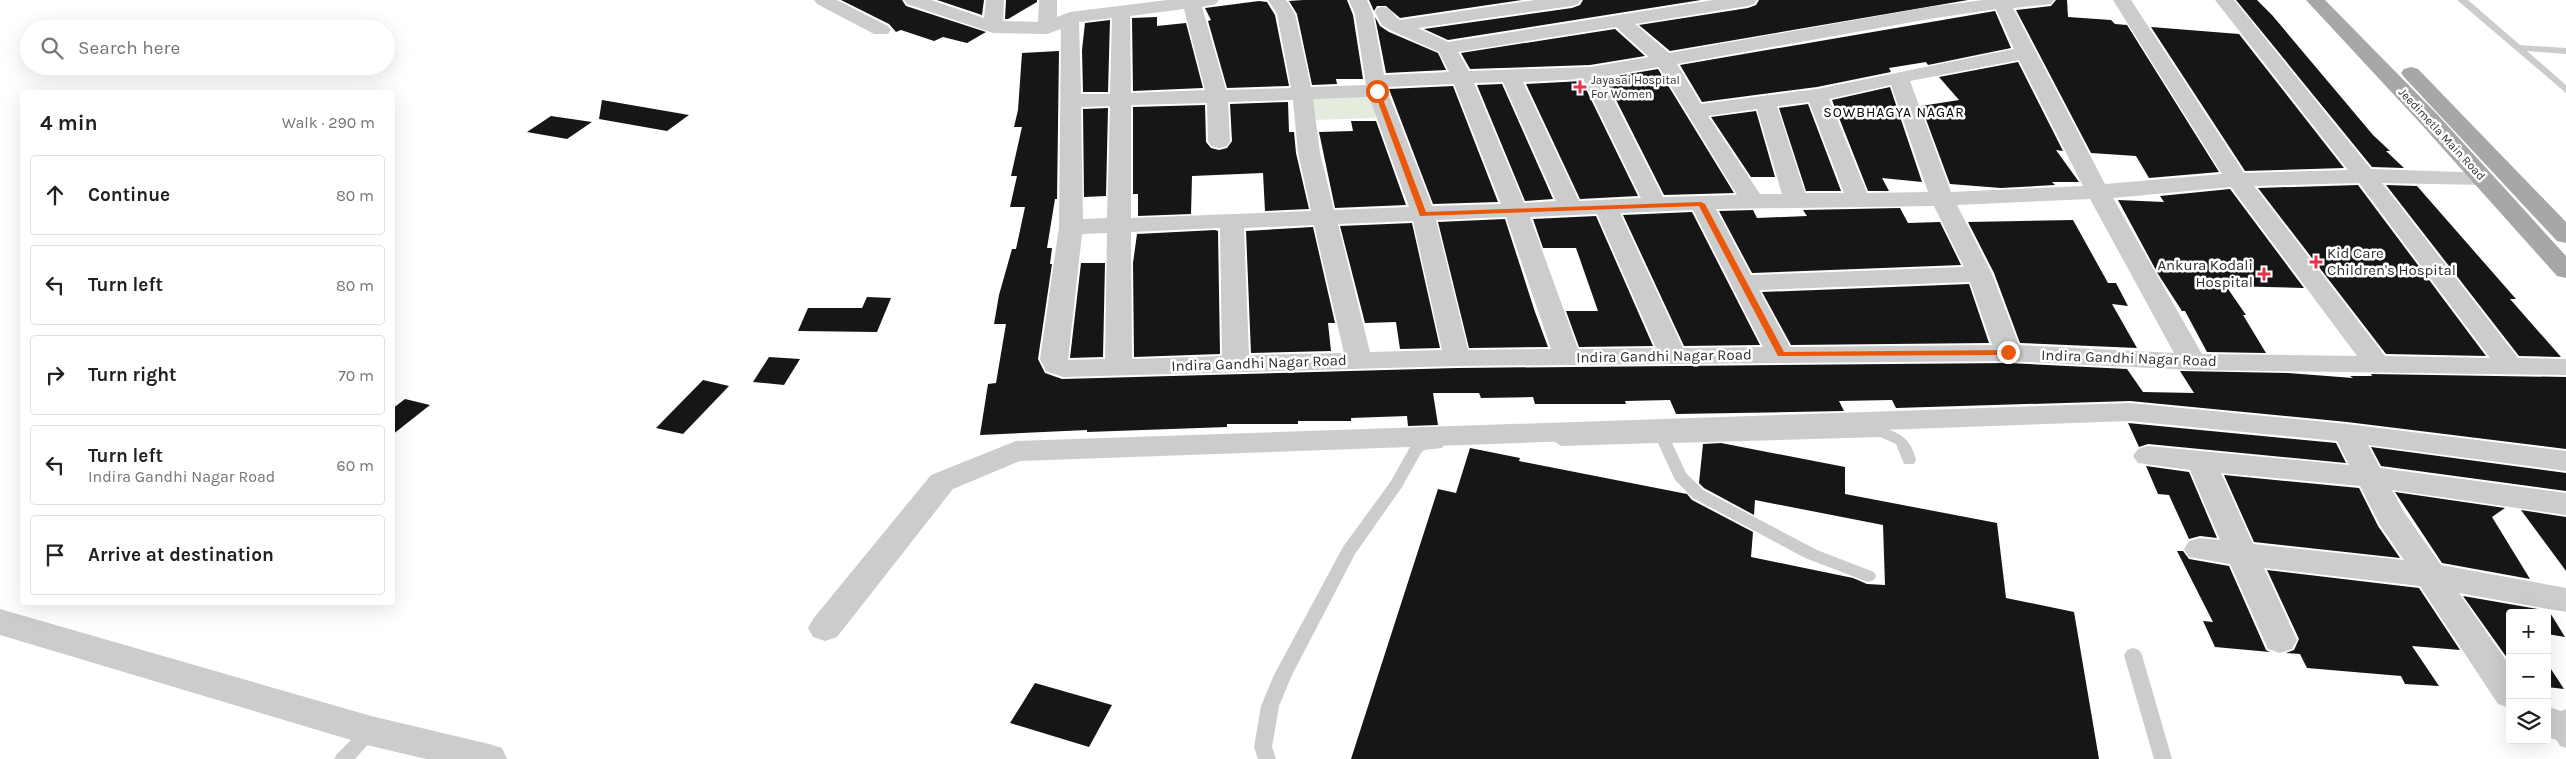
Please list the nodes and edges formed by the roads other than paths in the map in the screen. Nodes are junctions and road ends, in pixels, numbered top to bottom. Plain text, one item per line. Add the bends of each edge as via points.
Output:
1 (823, 0) edge
2 (913, 0) edge
3 (995, 0) edge
4 (1048, 0) edge
5 (1277, 0) edge
6 (1462, 0) edge
7 (1572, 0) edge
8 (1748, 0) edge
9 (1910, 0) edge
10 (2045, 0) edge
11 (2122, 0) edge
12 (2224, 0) edge
13 (2315, 0) edge
14 (2337, 0) edge
15 (2462, 0) edge
16 (1198, 1) edge
17 (2002, 3) junction
18 (945, 6) edge
19 (1368, 9) edge
20 (1121, 12) junction
21 (1929, 13) junction
22 (1070, 18) junction
23 (1621, 21) junction
24 (1397, 26) junction
25 (993, 27) junction
26 (1047, 28) junction
27 (881, 30) dead end
28 (1446, 48) junction
29 (2520, 48) junction
30 (2566, 51) edge
31 (2025, 53) junction
32 (1666, 60) junction
33 (1590, 73) junction
34 (1510, 76) junction
35 (1898, 77) junction
36 (1463, 79) junction
37 (1376, 86) junction
38 (2566, 90) edge
39 (1302, 92) junction
40 (1217, 95) junction
41 (1817, 95) junction
42 (1121, 99) junction
43 (1072, 101) junction
44 (1766, 103) junction
45 (1694, 111) junction
46 (1219, 141) dead end
47 (2365, 176) junction
48 (2482, 178) junction
49 (2237, 180) junction
50 (2098, 192) junction
51 (1857, 198) junction
52 (1942, 199) junction
53 (1795, 200) junction
54 (1753, 201) junction
55 (1701, 204) junction
56 (1656, 206) junction
57 (1606, 207) junction
58 (1571, 209) junction
59 (1516, 211) junction
60 (1423, 214) junction
61 (1326, 218) junction
62 (1232, 221) junction
63 (1120, 225) junction
64 (1071, 227) junction
65 (2566, 236) edge
66 (2566, 271) edge
67 (1980, 274) junction
68 (1742, 284) junction
69 (2008, 352) junction
70 (1781, 355) junction
71 (1673, 356) junction
72 (1458, 358) junction
73 (1568, 358) junction
74 (1359, 360) junction
75 (2193, 362) junction
76 (2376, 363) junction
77 (1236, 364) junction
78 (2510, 366) junction
79 (2566, 367) edge
80 (1118, 369) junction
81 (2347, 433) junction
82 (1663, 438) junction
83 (2148, 456) dead end
84 (1909, 460) dead end
85 (2201, 461) junction
86 (2566, 462) edge
87 (2370, 477) junction
88 (2566, 504) edge
89 (2200, 549) dead end
90 (2242, 554) junction
91 (2428, 575) junction
92 (1868, 576) dead end
93 (2566, 600) edge
94 (0, 622) edge
95 (825, 628) dead end
96 (2280, 640) dead end
97 (2133, 655) dead end
98 (2506, 688) edge
99 (371, 731) junction
100 (343, 759) edge
101 (489, 759) edge
102 (1267, 759) edge
103 (2163, 759) edge

1 - 27 street
2 - 18 street
3 - 25 street
4 - 26 street
5 - 39 street via 1286,14
6 - 19 street
7 - 24 street
8 - 23 street
9 - 21 street
10 - 17 street
11 - 49 street
12 - 47 street
13 - 48 main road, Jeedimetla Main Road
14 - 65 main road, Jeedimetla Main Road via 2445,107
15 - 29 lane
16 - 20 street
16 - 40 street
17 - 21 street
17 - 31 street
18 - 25 street
19 - 24 street
19 - 37 street
20 - 22 street
20 - 42 street
21 - 32 street
22 - 26 street
22 - 43 street
23 - 28 street
23 - 32 street
24 - 28 street
25 - 26 street
28 - 36 street
29 - 30 lane
29 - 38 lane
31 - 35 street
31 - 50 street
32 - 33 street
32 - 45 street
33 - 34 street
33 - 56 street
34 - 36 street
34 - 58 street
35 - 41 street
35 - 52 street
36 - 37 street
36 - 59 street
37 - 39 street
37 - 60 street
39 - 40 street
39 - 61 street via 1309,152
40 - 42 street
40 - 46 street
41 - 44 street
41 - 51 street
42 - 43 street
42 - 63 street
43 - 64 street
44 - 45 street
44 - 53 street
45 - 54 street
47 - 48 street
47 - 49 street
47 - 78 street
48 - 66 main road, Jeedimetla Main Road
49 - 50 street
49 - 76 street
50 - 52 street
50 - 75 street
51 - 52 street
51 - 53 street
52 - 67 street
53 - 54 street
54 - 55 street
55 - 56 street
55 - 68 street
56 - 57 street
57 - 58 street
57 - 71 street
58 - 59 street
59 - 60 street
59 - 73 street
60 - 61 street
60 - 72 street
61 - 62 street
61 - 74 street
62 - 63 street
62 - 77 street
63 - 64 street
63 - 80 street
64 - 80 street, Indira Gandhi Nagar Road via 1054,359 1062,370
67 - 68 street
67 - 69 street
68 - 70 street
69 - 70 street, Indira Gandhi Nagar Road
69 - 75 street, Indira Gandhi Nagar Road
70 - 71 street, Indira Gandhi Nagar Road
71 - 73 street, Indira Gandhi Nagar Road
72 - 73 street, Indira Gandhi Nagar Road
72 - 74 street, Indira Gandhi Nagar Road
74 - 77 street, Indira Gandhi Nagar Road
75 - 76 street, Indira Gandhi Nagar Road
76 - 78 street, Indira Gandhi Nagar Road
77 - 80 street, Indira Gandhi Nagar Road
78 - 79 street, Indira Gandhi Nagar Road
81 - 86 street
81 - 87 street
81 - 95 street via 2130,412 1016,451 942,482
82 - 84 lane via 1881,432 1905,444
82 - 92 lane via 1680,476 1698,494 1811,554
82 - 102 lane via 1421,446 1415,450 1397,483 1349,551 1283,675 1270,706 1263,747
83 - 85 street
85 - 87 street
85 - 90 street
87 - 88 street
87 - 91 street
89 - 90 street
90 - 91 street
90 - 96 street
91 - 93 street
91 - 98 street
94 - 99 street
97 - 103 lane
99 - 100 lane
99 - 101 street

